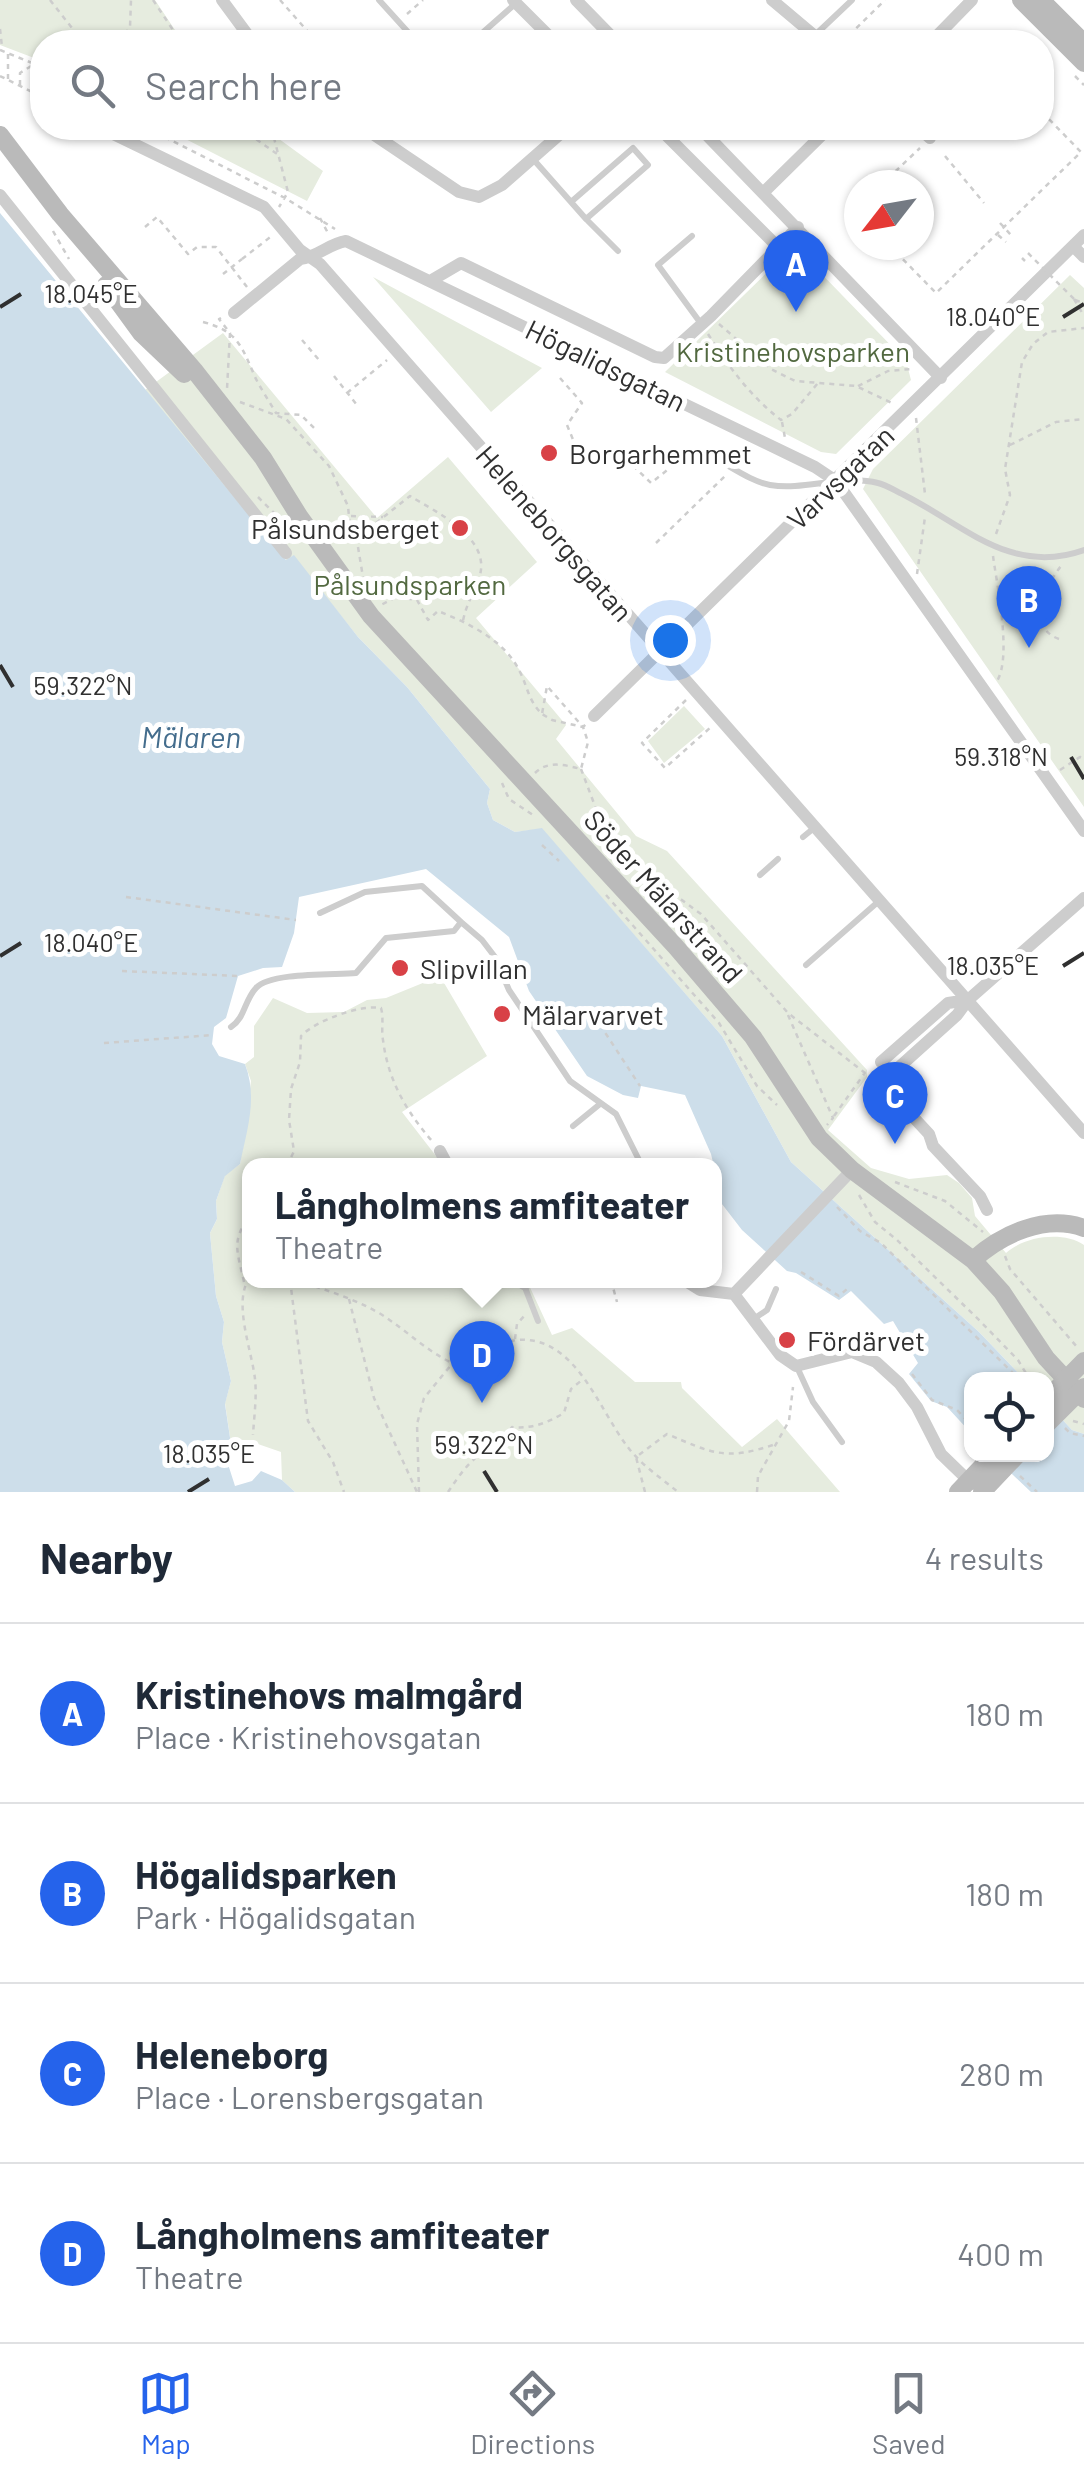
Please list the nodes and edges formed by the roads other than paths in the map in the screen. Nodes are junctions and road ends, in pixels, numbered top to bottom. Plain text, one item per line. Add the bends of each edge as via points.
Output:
1 (222, 0) edge
2 (576, 0) edge
3 (772, 0) edge
4 (852, 0) edge
5 (972, 0) edge
6 (1021, 0) edge
7 (1041, 0) edge
8 (381, 1) edge
9 (515, 1) edge
10 (244, 30) edge
11 (406, 30) edge
12 (485, 30) edge
13 (544, 30) edge
14 (605, 30) edge
15 (807, 30) edge
16 (826, 30) edge
17 (943, 30) edge
18 (1051, 30) edge
19 (1054, 33) edge
20 (1084, 43) edge
21 (1084, 63) edge
22 (0, 136) edge
23 (126, 140) edge
24 (382, 140) edge
25 (553, 140) edge
26 (671, 140) edge
27 (712, 140) edge
28 (817, 140) edge
29 (532, 158) junction
30 (764, 192) junction
31 (0, 194) edge
32 (571, 202) junction
33 (586, 219) junction
34 (798, 227) junction
35 (692, 236) dead end
36 (1079, 241) edge
37 (778, 247) junction
38 (618, 250) dead end
39 (1084, 257) edge
40 (313, 258) junction
41 (432, 280) junction
42 (234, 313) dead end
43 (706, 320) junction
44 (941, 378) junction
45 (714, 458) road end
46 (836, 481) junction
47 (1084, 550) edge
48 (286, 553) dead end
49 (660, 653) junction
50 (594, 716) dead end
51 (815, 827) junction
52 (1084, 830) edge
53 (804, 837) dead end
54 (778, 859) dead end
55 (760, 875) dead end
56 (1084, 898) edge
57 (880, 900) junction
58 (320, 913) dead end
59 (461, 922) junction
60 (806, 964) dead end
61 (968, 1000) junction
62 (231, 1027) dead end
63 (600, 1104) junction
64 (573, 1126) dead end
65 (1084, 1133) edge
66 (440, 1151) road end
67 (444, 1158) edge
68 (638, 1158) edge
69 (845, 1178) junction
70 (987, 1210) dead end
71 (1084, 1228) edge
72 (973, 1260) junction
73 (526, 1288) edge
74 (717, 1288) edge
75 (776, 1289) dead end
76 (734, 1294) junction
77 (751, 1320) junction
78 (538, 1321) road end
79 (1084, 1358) edge
80 (796, 1366) junction
81 (1084, 1387) edge
82 (1054, 1391) edge
83 (1084, 1400) edge
84 (1054, 1418) edge
85 (842, 1442) dead end
86 (989, 1462) edge
87 (1008, 1462) edge
88 (973, 1491) edge

1 - 10 street
2 - 14 street
3 - 15 street
4 - 16 lane
5 - 17 street
6 - 18 street
7 - 20 street
8 - 11 lane
9 - 12 lane
9 - 13 street
19 - 21 street
22 - 69 street, Söder Mälarstrand via 60,214 74,244 137,307 158,350 230,404 371,616 597,858 752,1037
23 - 40 street, Heleneborgsgatan via 264,207
24 - 29 street via 458,192 479,197
25 - 29 street
26 - 37 street
27 - 30 street
28 - 30 street
29 - 32 lane
30 - 34 street
31 - 48 street
32 - 33 lane
32 - 33 lane via 632,148 648,165
33 - 38 lane
34 - 37 street
34 - 44 street
35 - 43 lane via 658,265
36 - 39 street
36 - 44 street, Varvsgatan
37 - 43 street
40 - 41 street, Högalidsgatan via 346,240
40 - 42 street via 300,259
40 - 49 street, Heleneborgsgatan
41 - 43 street via 461,263 655,357 672,354
41 - 46 street, Högalidsgatan
44 - 46 street, Varvsgatan
45 - 46 lane via 768,485
46 - 47 lane via 878,483 991,547 1024,555
46 - 49 street, Varvsgatan
46 - 52 street, Högalidsgatan
49 - 50 street, Varvsgatan
49 - 51 street, Heleneborgsgatan
51 - 53 lane
51 - 57 street, Heleneborgsgatan
54 - 55 lane
56 - 61 street
57 - 60 lane
57 - 61 street, Heleneborgsgatan
58 - 59 lane via 364,892 422,886
59 - 62 lane via 454,931 386,938 356,973 258,984
59 - 63 lane via 482,940 570,1081
61 - 65 street, Heleneborgsgatan
61 - 70 street via 881,1071 889,1091
63 - 64 lane
63 - 68 lane via 616,1114
66 - 67 street
69 - 72 street, Söder Mälarstrand
69 - 76 street
71 - 72 street via 1040,1226 1008,1235
72 - 83 street, Söder Mälarstrand
73 - 78 lane
74 - 76 street
75 - 77 lane via 767,1310
76 - 77 street
77 - 80 street
79 - 82 street, bridge
80 - 85 lane
80 - 88 street via 852,1352 876,1362 899,1383 941,1454
81 - 84 street, bridge
86 - 88 street, bridge
87 - 88 street, bridge

